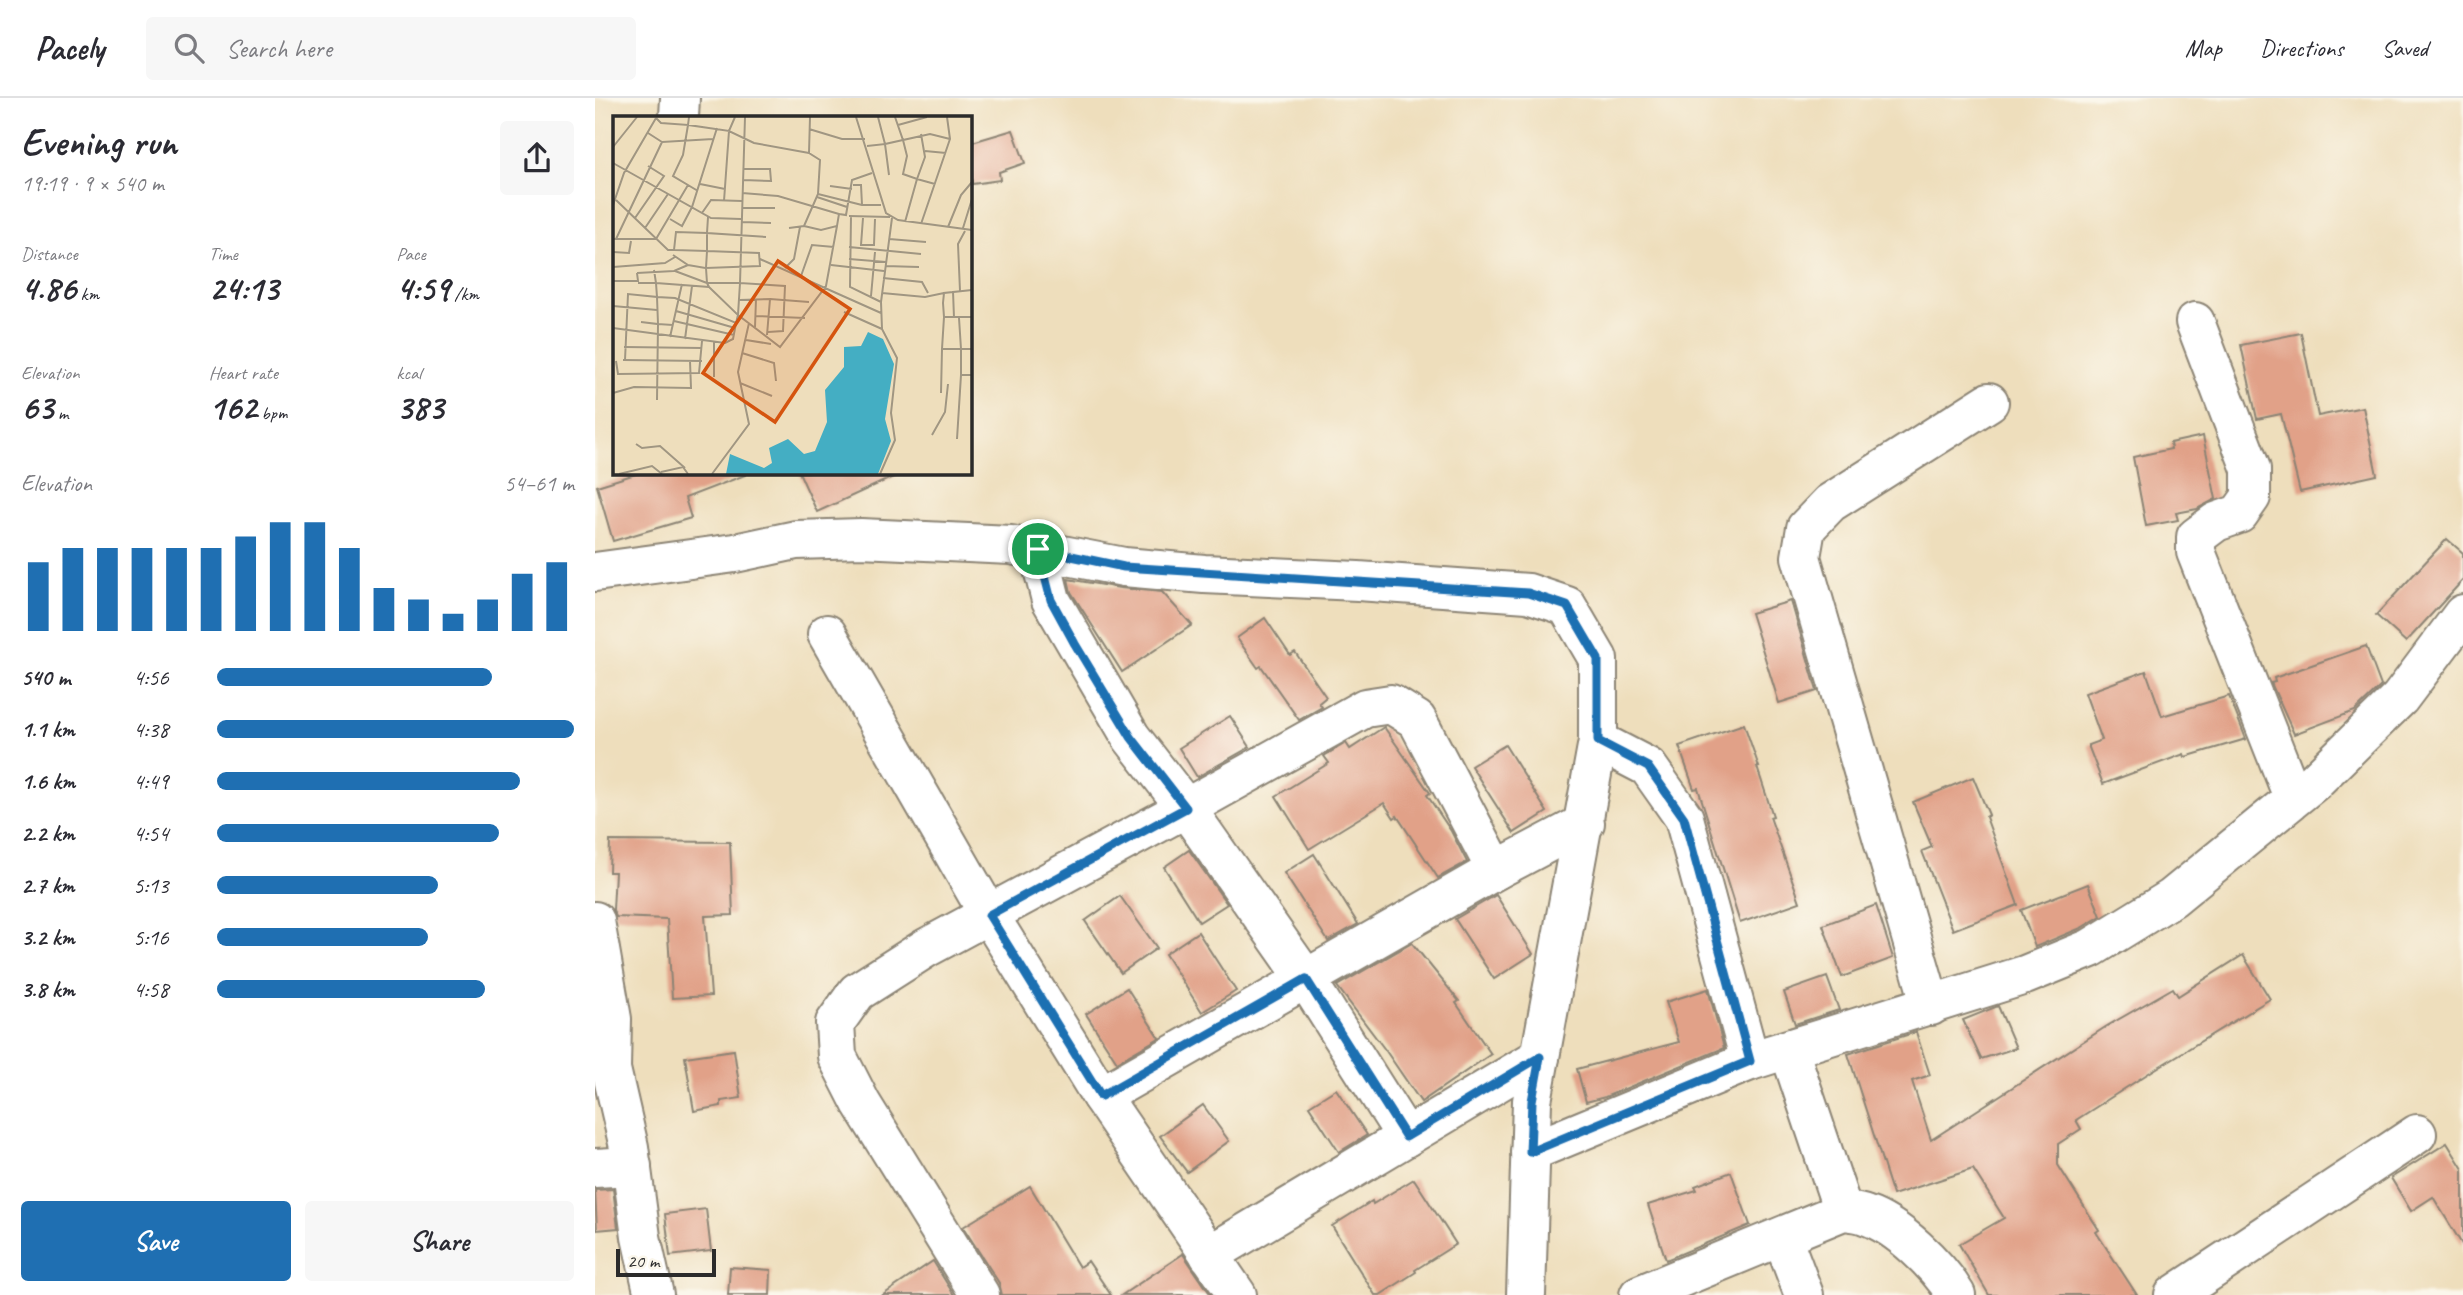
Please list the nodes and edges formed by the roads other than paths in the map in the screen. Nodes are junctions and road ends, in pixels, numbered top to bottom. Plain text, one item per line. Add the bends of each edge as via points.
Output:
1 (681, 98) edge
2 (679, 116) edge
3 (2195, 322) dead end
4 (1989, 402) dead end
5 (1038, 549) junction
6 (595, 572) edge
7 (2463, 614) edge
8 (827, 634) dead end
9 (1598, 741) junction
10 (2293, 797) junction
11 (1186, 808) junction
12 (1585, 823) junction
13 (1496, 870) junction
14 (989, 915) junction
15 (595, 921) edge
16 (1306, 979) junction
17 (1931, 1006) junction
18 (1789, 1050) junction
19 (1540, 1057) junction
20 (1750, 1061) junction
21 (1101, 1096) junction
22 (2417, 1134) dead end
23 (1406, 1137) junction
24 (1530, 1152) junction
25 (613, 1167) edge
26 (1843, 1211) junction
27 (1782, 1237) junction
28 (1209, 1255) junction
29 (1703, 1283) edge
30 (655, 1295) edge
31 (980, 1295) edge
32 (1237, 1295) edge
33 (1526, 1295) edge
34 (1639, 1295) edge
35 (1804, 1295) edge
36 (1956, 1295) edge
37 (2174, 1295) edge

1 - 2 street
3 - 10 street via 2251,469 2251,496 2239,514 2216,522 2196,537 2196,552
4 - 17 street via 1830,503 1806,528 1801,557
5 - 6 street via 861,538 796,540
5 - 9 street via 1124,567 1528,593 1567,606 1598,659
5 - 11 street via 1051,600 1075,644 1131,737
7 - 10 street via 2400,698
8 - 14 street
9 - 12 street
9 - 20 street via 1648,767 1684,818
10 - 17 street via 2172,898 2091,948
11 - 13 street via 1365,708 1391,704 1416,720
11 - 14 street
11 - 16 street
12 - 13 street
12 - 19 street
13 - 16 street
14 - 21 street
14 - 31 street via 857,992 835,1023 837,1056 861,1103
15 - 25 street via 612,1019
16 - 21 street
16 - 23 street
17 - 18 street
18 - 20 street
18 - 26 street
19 - 23 street
19 - 24 street
20 - 24 street
21 - 28 street
22 - 37 street
23 - 28 street
24 - 33 street
25 - 30 street via 641,1237
26 - 27 street
26 - 36 street via 1864,1214 1897,1231
27 - 29 street
27 - 35 street
28 - 32 street
29 - 34 street

